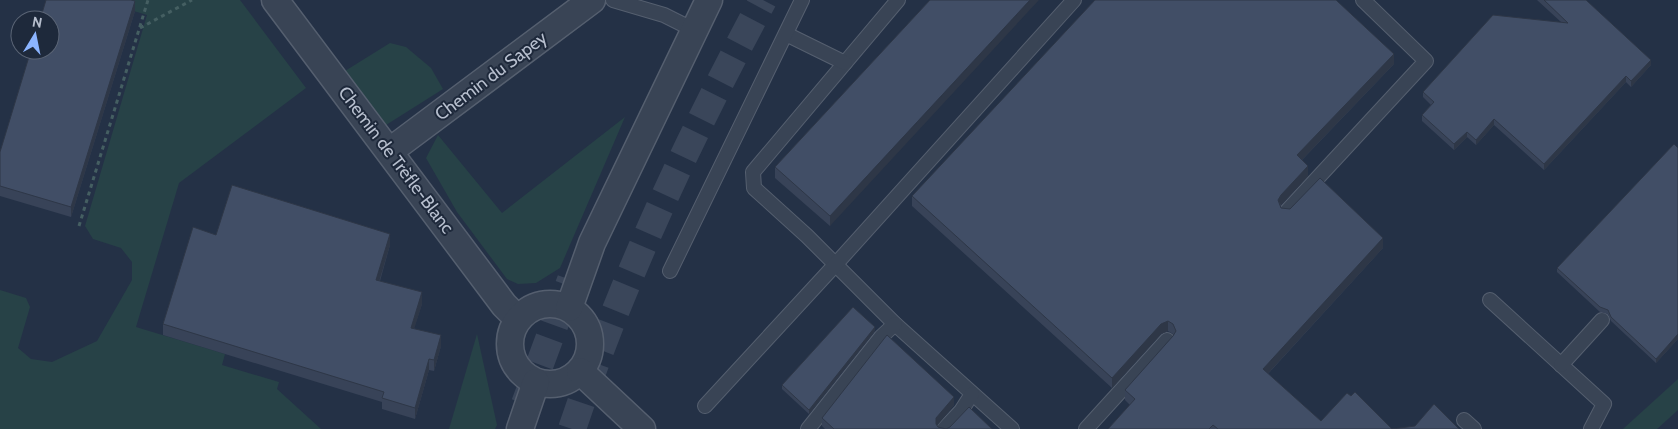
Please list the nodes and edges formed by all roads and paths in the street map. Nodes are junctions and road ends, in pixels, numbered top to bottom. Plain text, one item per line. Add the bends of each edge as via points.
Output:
1 (148, 0) edge
2 (192, 0) edge
3 (275, 0) edge
4 (592, 0) edge
5 (613, 0) edge
6 (709, 0) edge
7 (802, 0) edge
8 (898, 0) edge
9 (1074, 0) edge
10 (1363, 0) edge
11 (140, 28) junction
12 (694, 30) junction
13 (786, 34) junction
14 (845, 63) junction
15 (390, 151) junction
16 (1287, 212) edge
17 (79, 226) dead end
18 (835, 265) junction
19 (670, 271) dead end
20 (1490, 300) dead end
21 (569, 308) junction
22 (518, 319) junction
23 (1602, 320) dead end
24 (895, 324) junction
25 (1167, 340) edge
26 (1561, 365) junction
27 (580, 372) junction
28 (536, 382) junction
29 (972, 394) junction
30 (705, 406) dead end
31 (520, 429) edge
32 (642, 429) edge
33 (808, 429) edge
34 (944, 429) edge
35 (1012, 429) edge
36 (1086, 429) edge
37 (1591, 429) edge

1 - 11 path
2 - 11 path
3 - 15 street, Chemin de Trèfle-Blanc
4 - 15 street, Chemin du Sapey
5 - 12 lane via 664,15
6 - 12 street
7 - 13 lane
8 - 14 lane
9 - 18 lane
10 - 16 lane via 1426,61
11 - 17 path
12 - 21 street via 592,243
13 - 14 lane
13 - 19 lane
14 - 18 lane via 753,172 754,188
15 - 22 street, Chemin de Trèfle-Blanc via 504,305
18 - 24 lane
18 - 30 lane
20 - 26 lane
21 - 22 street via 541,304
21 - 27 street via 579,315 590,337 591,350
22 - 28 street via 511,333 510,348 514,362 523,374
23 - 26 lane
24 - 29 lane
24 - 33 lane
25 - 36 lane
26 - 37 lane via 1604,404
27 - 28 street via 560,384
27 - 32 street
28 - 31 street
29 - 34 lane
29 - 35 lane

